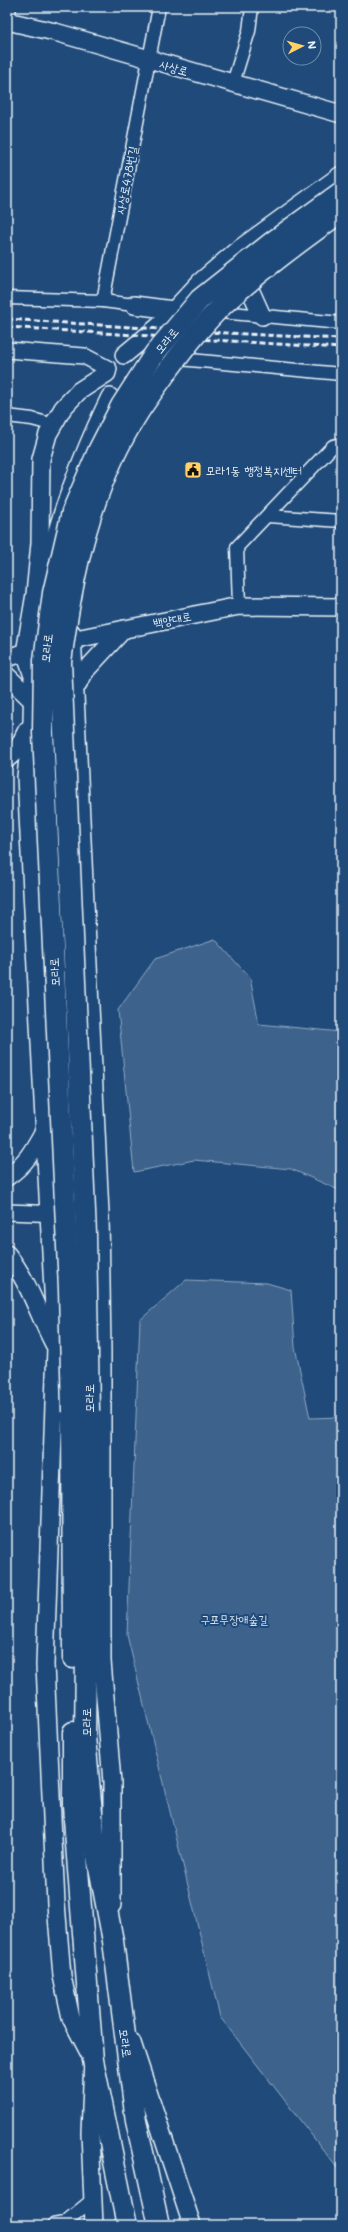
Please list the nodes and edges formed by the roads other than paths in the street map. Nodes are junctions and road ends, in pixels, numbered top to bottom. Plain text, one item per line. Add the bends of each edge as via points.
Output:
1 (159, 7) edge
2 (252, 7) edge
3 (8, 18) edge
4 (149, 60) junction
5 (233, 83) junction
6 (341, 114) edge
7 (341, 175) edge
8 (341, 192) edge
9 (341, 212) edge
10 (341, 222) edge
11 (249, 287) junction
12 (7, 298) edge
13 (103, 301) junction
14 (134, 305) junction
15 (173, 310) junction
16 (220, 312) junction
17 (262, 316) junction
18 (341, 323) edge
19 (154, 330) junction
20 (7, 350) edge
21 (124, 355) junction
22 (178, 358) junction
23 (108, 371) junction
24 (163, 373) junction
25 (341, 374) edge
26 (110, 397) junction
27 (145, 410) junction
28 (7, 416) edge
29 (54, 425) junction
30 (341, 444) edge
31 (268, 516) junction
32 (341, 520) edge
33 (239, 606) junction
34 (341, 607) edge
35 (124, 629) junction
36 (71, 639) junction
37 (32, 650) junction
38 (7, 658) edge
39 (7, 676) edge
40 (74, 690) junction
41 (32, 701) junction
42 (32, 721) junction
43 (7, 759) edge
44 (7, 765) edge
45 (26, 777) junction
46 (80, 820) junction
47 (31, 837) junction
48 (45, 1129) junction
49 (7, 1177) edge
50 (7, 1212) edge
51 (100, 1213) junction
52 (49, 1214) junction
53 (7, 1254) edge
54 (56, 1348) junction
55 (80, 1412) junction
56 (113, 1942) junction
57 (122, 2012) junction
58 (93, 2060) junction
59 (91, 2201) junction
60 (61, 2224) edge
61 (94, 2225) edge
62 (127, 2225) edge
63 (159, 2225) edge
64 (192, 2225) edge

1 - 4 street, 사상로478번길
2 - 5 street via 249,31
3 - 4 main road, 사상로
4 - 5 main road, 사상로
4 - 13 street, 사상로478번길
5 - 6 main road, 사상로
7 - 15 main road, 모라로 via 236,252 200,282
8 - 55 highway, 모라로, bridge via 200,299 155,353 121,406 72,512 53,593 44,660 43,733 69,1281
9 - 55 highway, 모라로, bridge via 280,257 224,304 196,332 138,413 112,461 87,524 69,599 61,662 86,1234
10 - 11 main road, 모라로
11 - 16 main road, 모라로
11 - 17 main road
12 - 13 street
13 - 14 street
14 - 15 main road
14 - 19 main road
15 - 19 main road, 모라로
16 - 17 street
16 - 22 main road, 모라로
17 - 18 street
19 - 21 main road, 모라로
20 - 23 street via 84,356
21 - 23 main road via 114,361
21 - 24 main road via 140,353 149,356 156,361
22 - 24 main road, 모라로
22 - 25 street, 모라로
23 - 26 main road via 106,388
23 - 29 main road, 모라로 via 79,391 63,408
24 - 27 main road via 164,388 160,398 154,406
26 - 27 main road via 116,405 125,410
26 - 37 main road, 모라로 via 98,421 53,541
27 - 36 main road, 모라로 via 122,443 97,509 78,588
28 - 29 street
29 - 37 main road, 모라로 via 48,434 41,459 40,543
30 - 31 street via 333,446
31 - 32 street
31 - 33 street via 237,547
33 - 34 main road, 백양대로
33 - 35 main road, 백양대로
35 - 36 main road, 백양대로
35 - 40 main road via 86,670
36 - 37 main road, 백양대로
36 - 40 main road, 모라로
37 - 38 main road, 백양대로
37 - 41 main road, 모라로
39 - 41 main road
40 - 46 main road, 모라로
41 - 42 main road, 모라로
42 - 43 main road via 18,750
42 - 45 main road, 모라로
44 - 45 main road
45 - 47 main road, 모라로
46 - 47 main road via 67,840 55,848 34,844
46 - 51 main road, 모라로
47 - 48 main road, 모라로
48 - 49 main road via 31,1155 20,1168
48 - 52 main road, 모라로
50 - 52 street
51 - 52 street
51 - 56 main road, 모라로 via 102,1661 112,1782
52 - 54 main road, 모라로
53 - 54 main road via 25,1280
54 - 58 main road, 모라로 via 45,1665 56,1904 62,1976 71,2018
55 - 56 highway, 모라로 via 85,1737 95,1846
55 - 58 highway, 모라로 via 73,1806
56 - 57 highway, 모라로
57 - 63 highway, 모라로 via 136,2121
57 - 64 main road
58 - 59 main road
58 - 62 highway, 모라로
59 - 60 street
59 - 61 main road

